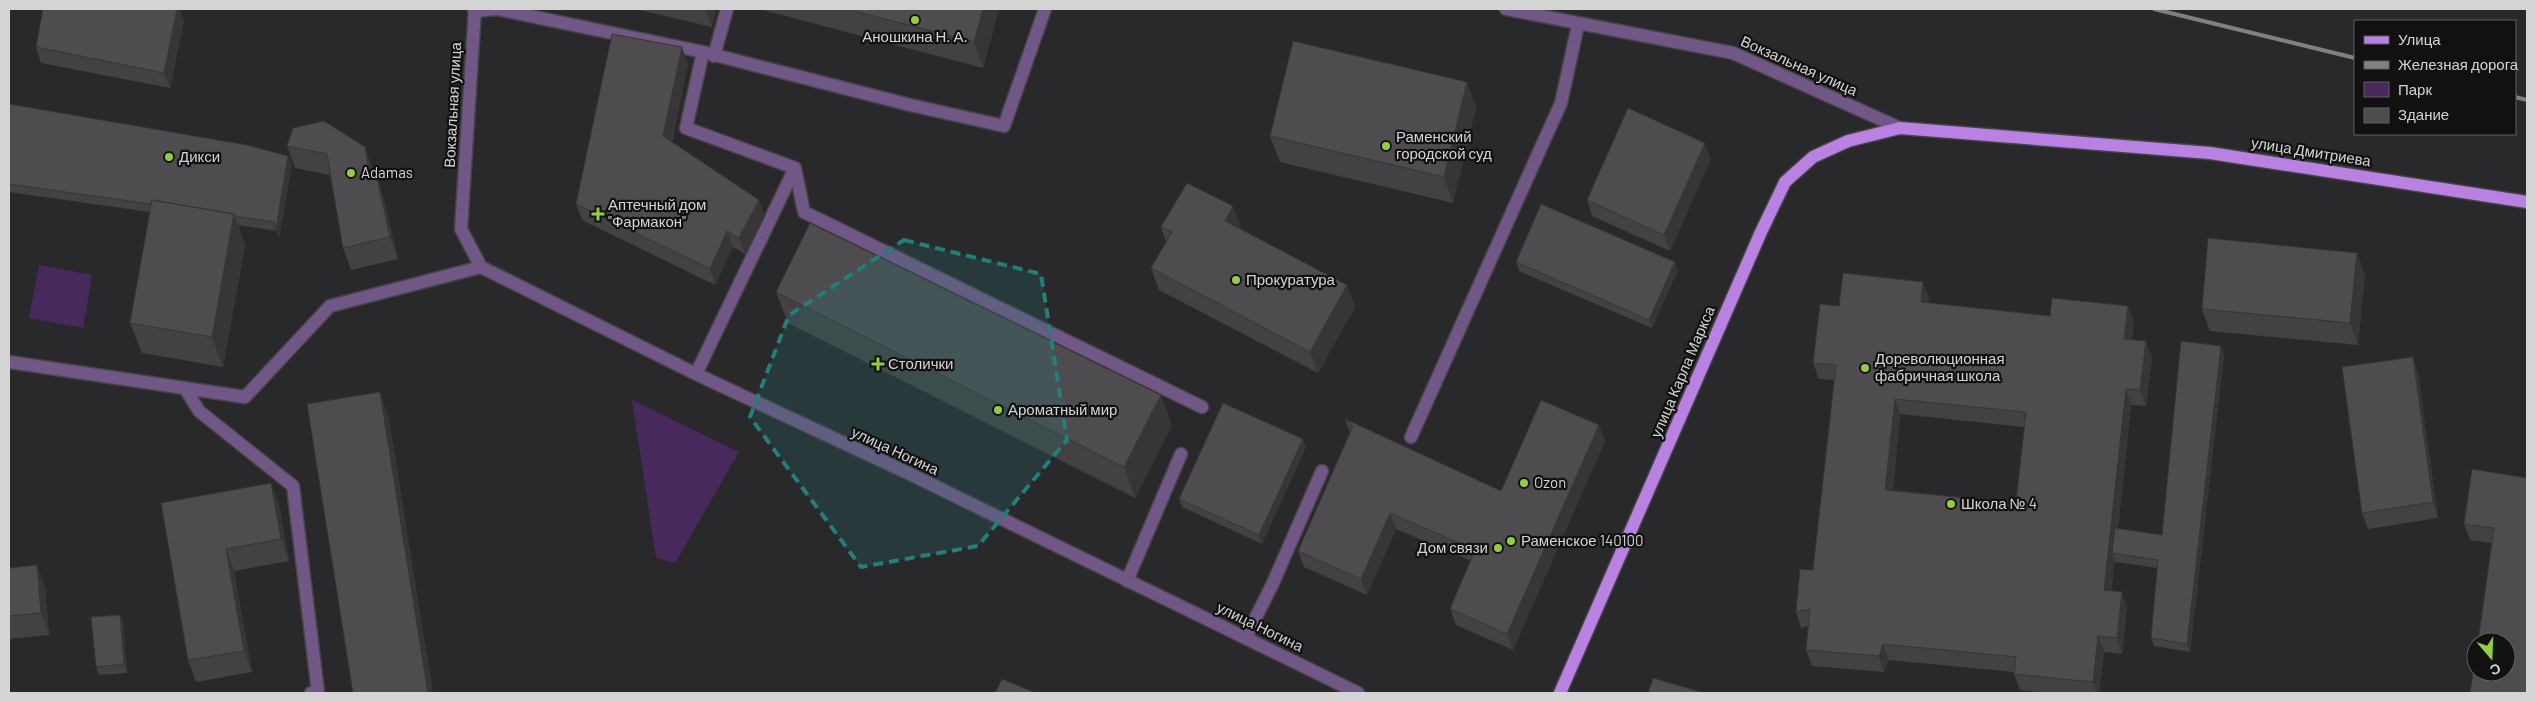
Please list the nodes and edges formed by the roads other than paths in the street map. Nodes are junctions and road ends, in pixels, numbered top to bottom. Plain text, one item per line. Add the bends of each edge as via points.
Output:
1 (727, 9) edge
2 (1046, 9) edge
3 (1506, 9) edge
4 (475, 10) edge
5 (1578, 25) junction
6 (708, 54) junction
7 (1900, 128) junction
8 (2088, 144) joint
9 (795, 168) junction
10 (2527, 202) edge
11 (481, 267) junction
12 (9, 362) edge
13 (696, 374) junction
14 (185, 388) junction
15 (1202, 407) dead end
16 (1411, 436) dead end
17 (1181, 454) dead end
18 (1322, 471) dead end
19 (1127, 581) junction
20 (1246, 637) junction
21 (312, 693) edge
22 (1358, 693) edge
23 (1560, 693) edge

1 - 6 street
2 - 6 street via 1004,126
3 - 5 street, Вокзальная улица
4 - 6 street via 497,9
4 - 11 street, Вокзальная улица via 461,229
5 - 7 street, Вокзальная улица via 1733,53
5 - 16 street via 1561,103
6 - 9 street via 686,128
7 - 8 main road, улица Карла Маркса
7 - 23 main road, улица Карла Маркса via 1848,141 1813,157 1785,182
8 - 10 main road, улица Дмитриева via 2210,153
9 - 13 street
9 - 15 street via 804,212
11 - 13 street, улица Ногина
11 - 14 street via 330,306 244,397
12 - 14 street
13 - 19 street, улица Ногина via 910,474
14 - 21 street via 199,411 293,486 318,692
17 - 19 street
18 - 20 street via 1274,583
19 - 20 street, улица Ногина
20 - 22 street, улица Ногина

